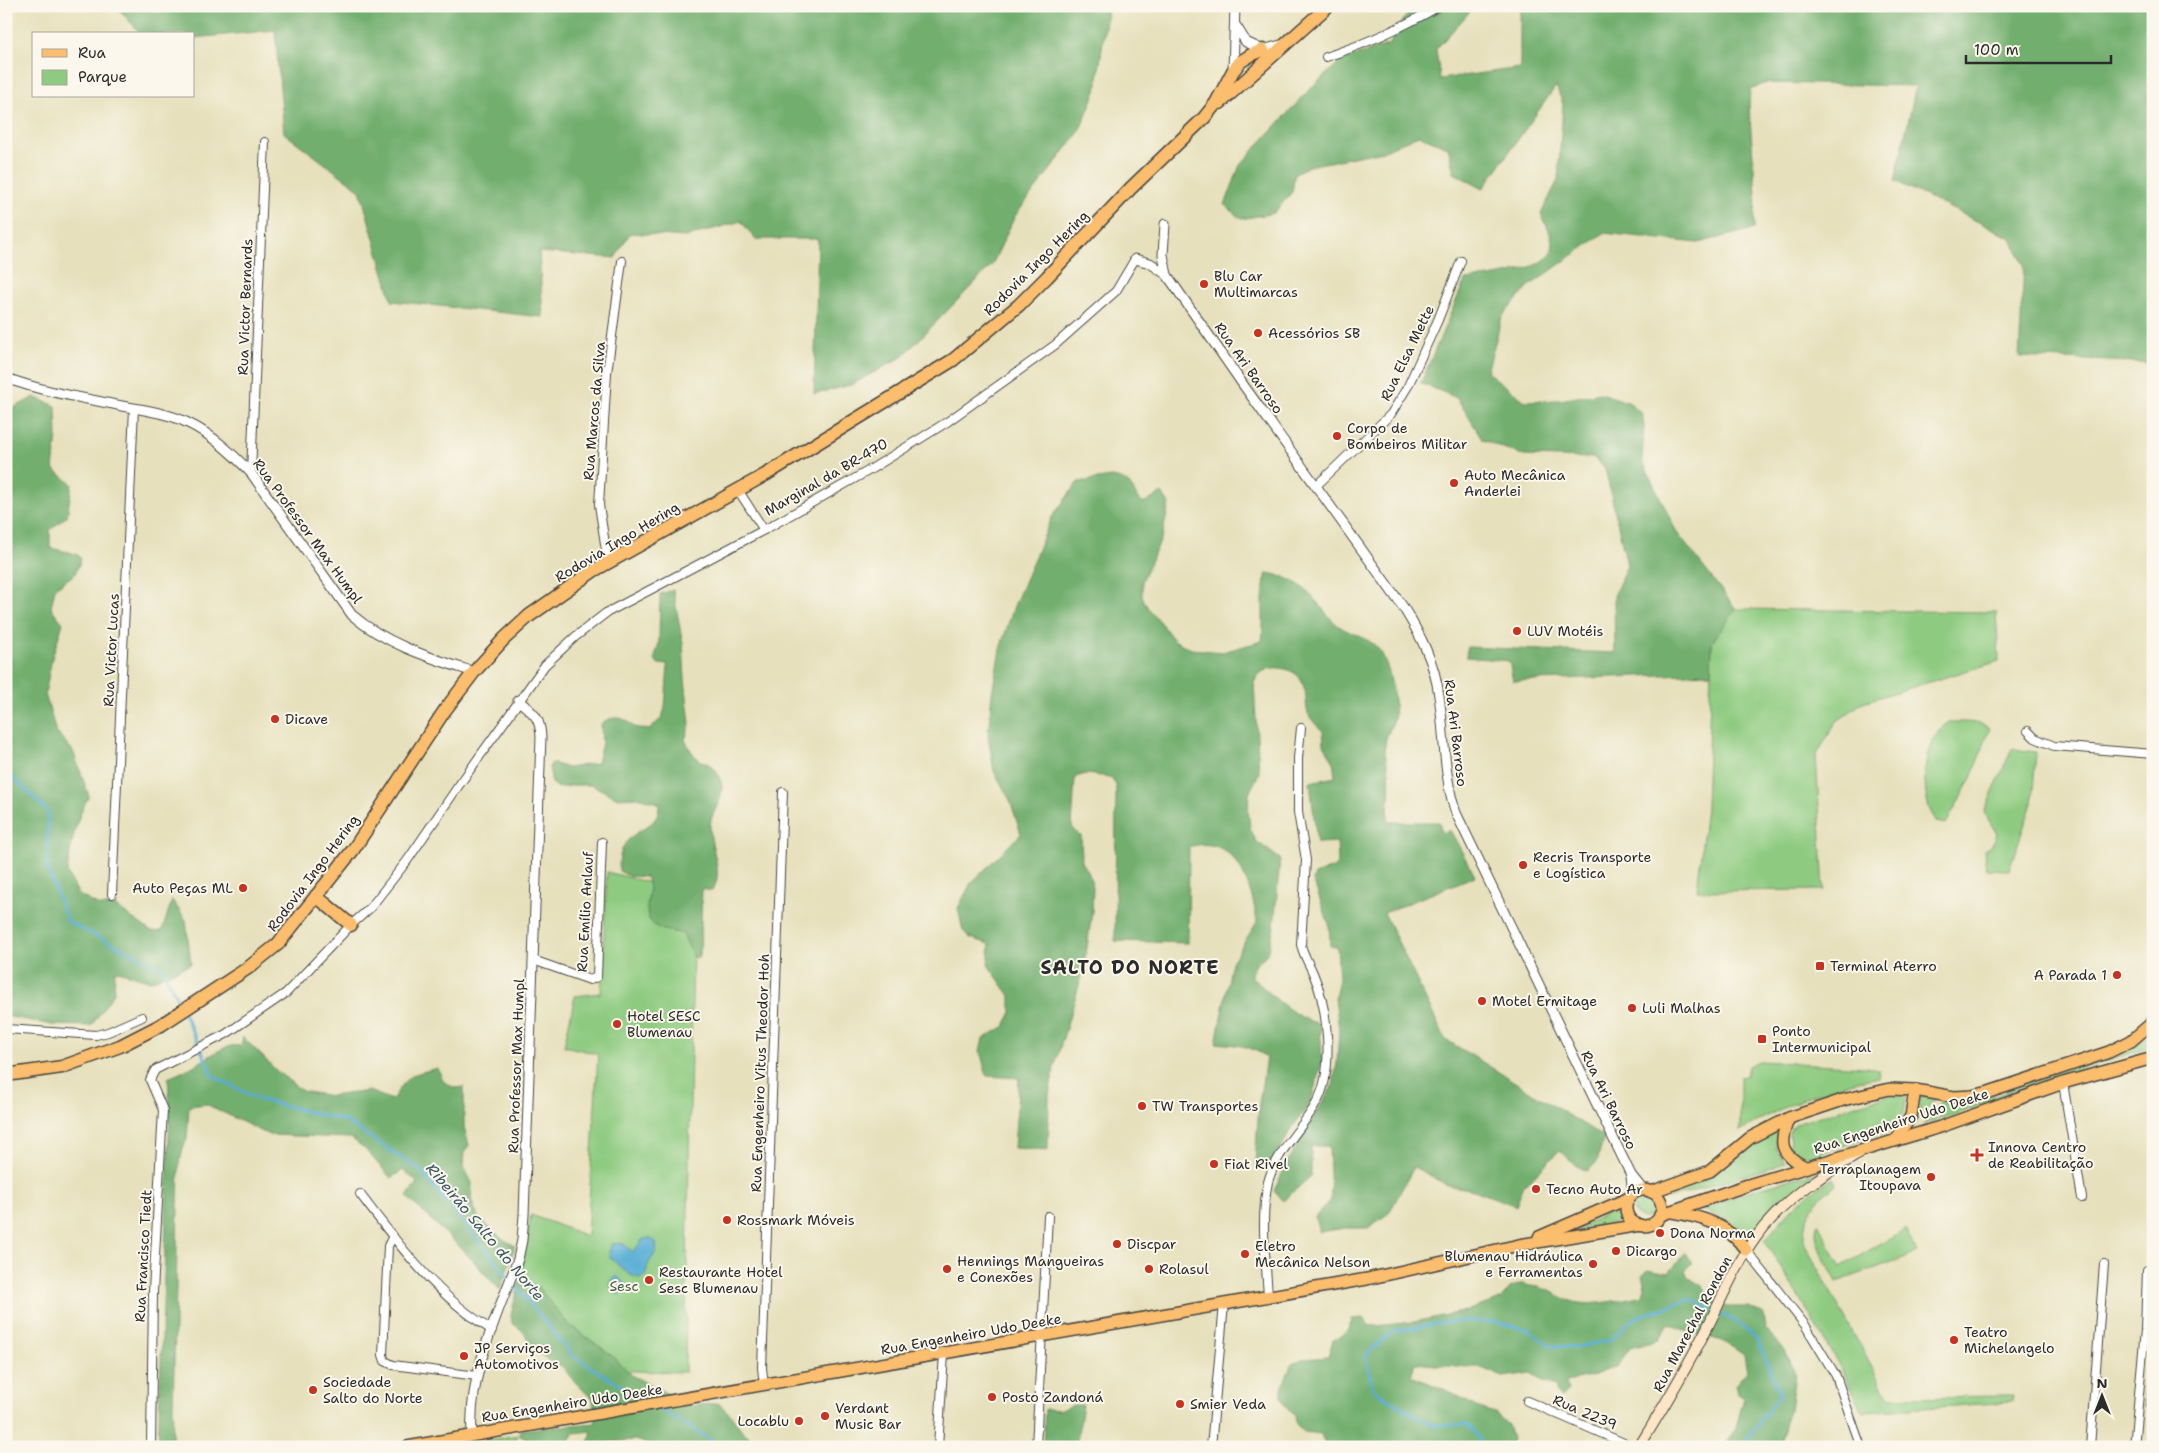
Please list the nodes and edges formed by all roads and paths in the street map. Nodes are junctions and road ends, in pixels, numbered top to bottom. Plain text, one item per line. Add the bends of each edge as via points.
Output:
1 (1235, 6) edge
2 (1328, 6) edge
3 (1439, 6) edge
4 (1236, 26) junction
5 (1290, 41) junction
6 (1263, 50) junction
7 (1326, 56) dead end
8 (1232, 72) junction
9 (1204, 118) junction
10 (265, 142) dead end
11 (1165, 224) dead end
12 (1135, 259) joint
13 (622, 261) dead end
14 (1461, 262) dead end
15 (1168, 275) junction
16 (6, 378) edge
17 (134, 408) junction
18 (251, 473) junction
19 (1316, 486) junction
20 (738, 490) junction
21 (764, 530) junction
22 (608, 563) junction
23 (474, 672) junction
24 (518, 700) junction
25 (1301, 728) dead end
26 (2028, 731) dead end
27 (2153, 754) edge
28 (783, 792) dead end
29 (602, 842) dead end
30 (112, 894) dead end
31 (316, 896) junction
32 (351, 925) junction
33 (533, 960) junction
34 (142, 1017) dead end
35 (2153, 1022) edge
36 (6, 1029) edge
37 (2153, 1058) edge
38 (155, 1070) joint
39 (6, 1075) edge
40 (2063, 1083) junction
41 (1915, 1090) junction
42 (1789, 1118) junction
43 (1895, 1141) junction
44 (1870, 1149) junction
45 (1805, 1167) junction
46 (1639, 1193) junction
47 (360, 1194) dead end
48 (2082, 1198) dead end
49 (1665, 1214) junction
50 (1048, 1216) dead end
51 (1640, 1225) junction
52 (393, 1236) junction
53 (1519, 1245) junction
54 (1746, 1250) junction
55 (2104, 1264) dead end
56 (2147, 1270) dead end
57 (1268, 1297) junction
58 (1224, 1304) junction
59 (492, 1330) junction
60 (2149, 1331) edge
61 (1041, 1337) junction
62 (944, 1354) junction
63 (477, 1376) junction
64 (764, 1385) junction
65 (1528, 1401) dead end
66 (472, 1434) junction
67 (423, 1445) edge
68 (151, 1447) edge
69 (407, 1447) edge
70 (938, 1447) edge
71 (1036, 1447) edge
72 (1211, 1447) edge
73 (1633, 1447) edge
74 (1639, 1447) edge
75 (1861, 1447) edge
76 (2090, 1447) edge
77 (2134, 1447) edge

1 - 4 street
2 - 5 highway
3 - 7 street via 1401,28
4 - 6 street via 1246,42
4 - 8 street
5 - 6 street
5 - 9 highway
6 - 8 highway via 1245,59
8 - 9 highway
9 - 20 highway, Rodovia Ingo Hering via 1019,305 953,360
10 - 18 street, Rua Victor Bernards
11 - 15 street, Rua Ari Barroso via 1163,255
12 - 15 street, Rua Ari Barroso via 1150,263
12 - 21 street, Marginal da BR-470 via 1116,291 1055,345 946,422
13 - 22 street, Rua Marcos da Silva via 607,373 599,505
14 - 19 street, Rua Elsa Mette via 1408,386 1391,414
15 - 19 street, Rua Ari Barroso
16 - 17 street, Rua Professor Max Humpl via 52,392
17 - 18 street, Rua Professor Max Humpl via 189,424 232,452
17 - 30 street, Rua Victor Lucas
18 - 23 street, Rua Professor Max Humpl via 352,615 387,639
19 - 46 street, Rua Ari Barroso via 1421,636 1439,695 1449,791 1456,813
20 - 21 street
20 - 22 highway, Rodovia Ingo Hering
21 - 24 street, Marginal da BR-470 via 606,613 545,665
22 - 23 highway, Rodovia Ingo Hering via 529,616
23 - 31 highway, Rodovia Ingo Hering via 440,717 353,850
24 - 32 street, Marginal da BR-470 via 407,861 370,908
24 - 33 street, Rua Professor Max Humpl via 541,723 542,737
25 - 57 street via 1298,812 1306,860 1301,945 1313,973 1324,1015 1327,1069 1317,1102 1277,1160 1269,1181 1265,1206
26 - 27 street via 2034,738 2054,746
28 - 64 street, Rua Engenheiro Vitus Theodor Hoh via 762,1368
29 - 33 street, Rua Emílio Anlauf via 597,976 590,980
31 - 32 highway
31 - 39 highway, Rodovia Ingo Hering via 278,944 248,968 161,1025 120,1046 62,1068
32 - 38 street, Marginal da BR-470 via 286,993 226,1034
33 - 59 street, Rua Professor Max Humpl via 522,1240
34 - 36 street via 96,1035
35 - 41 main road, Rua Engenheiro Udo Deeke via 2131,1041 2109,1052 1989,1092 1954,1097
37 - 40 main road, Rua Engenheiro Udo Deeke
38 - 68 street, Rua Francisco Tiedt via 150,1080 163,1110 153,1292
40 - 43 main road, Rua Engenheiro Udo Deeke
40 - 48 street
41 - 42 main road, Rua Engenheiro Udo Deeke via 1890,1088 1870,1092
41 - 43 main road via 1910,1116
42 - 45 main road via 1782,1139 1783,1149 1791,1160
42 - 46 main road, Rua Engenheiro Udo Deeke via 1750,1138 1710,1172
43 - 44 main road, Rua Engenheiro Udo Deeke
44 - 45 main road, Rua Engenheiro Udo Deeke
44 - 54 main road, Rua Marechal Rondon via 1804,1188 1772,1218
45 - 49 main road, Rua Engenheiro Udo Deeke
46 - 49 main road via 1658,1196
46 - 51 main road via 1626,1208 1628,1217
46 - 53 main road, Rua Engenheiro Udo Deeke via 1565,1228
47 - 52 street
49 - 51 main road via 1651,1224
49 - 54 main road via 1691,1215 1724,1227
50 - 61 street
51 - 53 main road, Rua Engenheiro Udo Deeke
52 - 59 street via 451,1301
52 - 63 street via 388,1246 385,1361 393,1365
53 - 57 main road, Rua Engenheiro Udo Deeke
54 - 74 main road, Rua Marechal Rondon via 1702,1337
54 - 75 street via 1804,1324 1836,1376
55 - 76 street
56 - 60 street
57 - 58 main road, Rua Engenheiro Udo Deeke
58 - 61 main road, Rua Engenheiro Udo Deeke
58 - 72 street
59 - 63 street, Rua Professor Max Humpl
60 - 77 street
61 - 62 main road, Rua Engenheiro Udo Deeke
61 - 71 street
62 - 64 main road, Rua Engenheiro Udo Deeke
62 - 70 street
63 - 66 street, Rua Professor Max Humpl
64 - 66 main road, Rua Engenheiro Udo Deeke
65 - 73 street, Rua 2239
66 - 67 main road, Rua Engenheiro Udo Deeke
67 - 69 main road, Rua Engenheiro Udo Deeke

